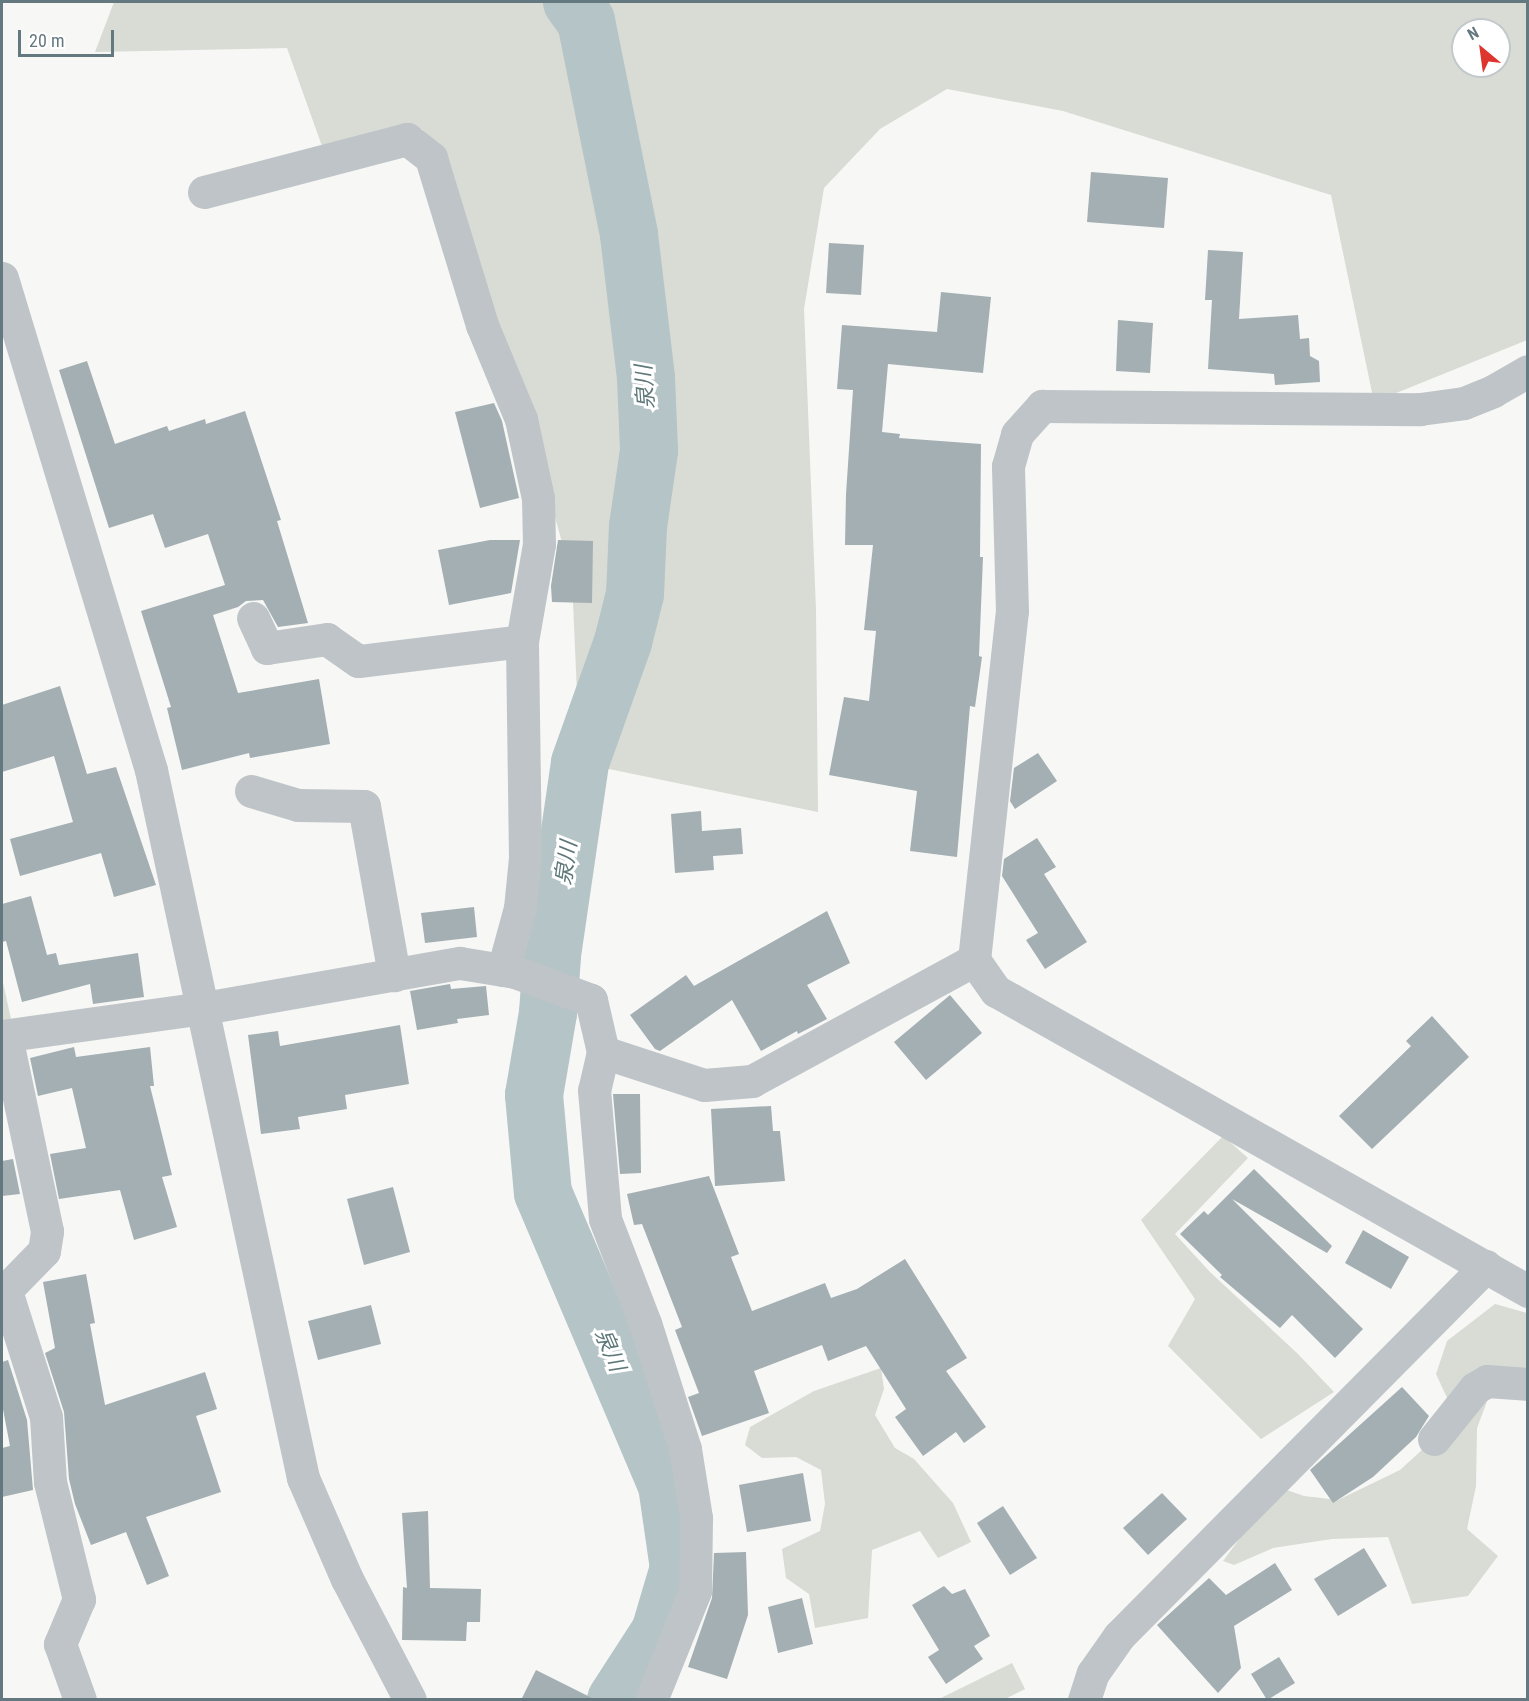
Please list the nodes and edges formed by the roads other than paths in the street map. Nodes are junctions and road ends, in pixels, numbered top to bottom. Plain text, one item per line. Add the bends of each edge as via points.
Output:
1 (204, 192) dead end
2 (2, 278) edge
3 (1527, 370) edge
4 (253, 618) dead end
5 (522, 641) junction
6 (251, 791) dead end
7 (974, 960) junction
8 (509, 971) junction
9 (394, 975) junction
10 (204, 1008) junction
11 (4, 1036) edge
12 (603, 1052) junction
13 (1486, 1266) junction
14 (1527, 1291) edge
15 (4, 1293) edge
16 (1527, 1384) edge
17 (1434, 1439) dead end
18 (80, 1700) edge
19 (410, 1700) edge
20 (651, 1700) edge
21 (1084, 1700) edge

1 - 5 street via 407,140 431,158 482,325 521,419 538,498 539,544
2 - 10 street via 151,770
3 - 7 street via 1464,403 1420,409 1041,406 1017,434 1008,466 1012,611
4 - 5 street via 267,648 327,639 358,661
5 - 8 street via 525,858
6 - 9 street via 298,805 364,806
7 - 12 street via 752,1081 704,1085
7 - 13 street via 996,992
8 - 9 street via 460,963
8 - 12 street via 591,1000
9 - 10 street
10 - 11 street
10 - 19 street via 303,1478 347,1579
11 - 15 street via 47,1231 44,1251
12 - 20 street via 594,1090 605,1219 645,1323 685,1449 696,1518 695,1591
13 - 14 street
13 - 21 street via 1119,1636 1094,1673
15 - 18 street via 46,1417 50,1482 79,1599 60,1644
16 - 17 street via 1487,1381 1475,1388

